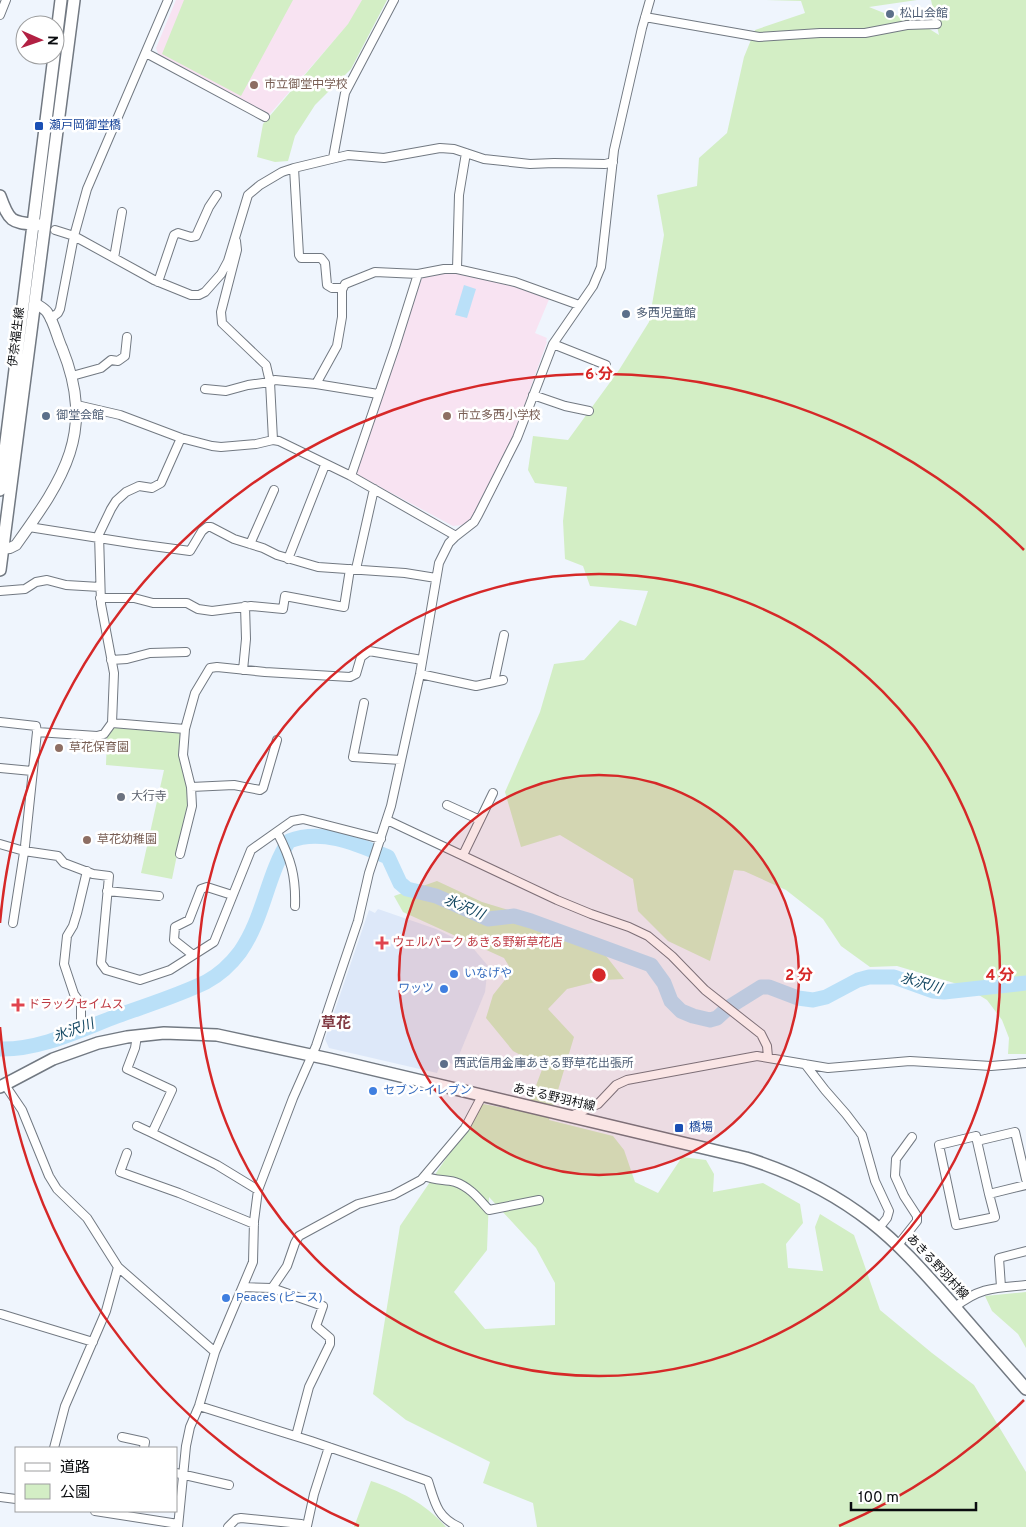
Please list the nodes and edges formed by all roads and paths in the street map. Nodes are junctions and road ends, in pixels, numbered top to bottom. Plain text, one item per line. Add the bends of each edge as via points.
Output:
1 (6, 0) edge
2 (61, 0) edge
3 (74, 0) edge
4 (168, 0) edge
5 (394, 0) edge
6 (650, 0) edge
7 (0, 15) edge
8 (645, 17) junction
9 (937, 24) dead end
10 (146, 53) junction
11 (265, 117) dead end
12 (466, 153) junction
13 (333, 158) junction
14 (613, 162) junction
15 (294, 168) junction
16 (217, 194) dead end
17 (0, 196) edge
18 (122, 212) dead end
19 (33, 224) junction
20 (50, 228) junction
21 (74, 236) junction
22 (235, 237) junction
23 (114, 258) junction
24 (457, 269) junction
25 (418, 274) junction
26 (158, 282) junction
27 (342, 288) junction
28 (35, 303) junction
29 (579, 305) junction
30 (50, 319) junction
31 (128, 337) dead end
32 (553, 344) junction
33 (606, 366) dead end
34 (72, 376) junction
35 (270, 382) junction
36 (316, 384) junction
37 (205, 389) dead end
38 (378, 394) junction
39 (533, 395) junction
40 (77, 405) junction
41 (589, 411) dead end
42 (181, 438) junction
43 (273, 440) junction
44 (325, 465) junction
45 (351, 476) junction
46 (374, 489) junction
47 (0, 490) edge
48 (274, 490) dead end
49 (29, 527) junction
50 (456, 536) junction
51 (99, 539) junction
52 (250, 544) junction
53 (2, 549) edge
54 (288, 559) junction
55 (353, 569) junction
56 (0, 570) edge
57 (436, 578) junction
58 (100, 587) junction
59 (0, 590) edge
60 (100, 598) junction
61 (245, 606) junction
62 (504, 635) dead end
63 (186, 652) dead end
64 (111, 660) junction
65 (422, 660) junction
66 (243, 670) junction
67 (420, 674) junction
68 (504, 680) dead end
69 (494, 682) junction
70 (364, 704) dead end
71 (0, 722) edge
72 (112, 723) junction
73 (185, 729) junction
74 (37, 732) junction
75 (277, 740) dead end
76 (401, 760) junction
77 (0, 768) edge
78 (32, 771) junction
79 (191, 787) junction
80 (493, 793) dead end
81 (446, 805) dead end
82 (387, 820) junction
83 (480, 820) junction
84 (277, 832) junction
85 (380, 842) junction
86 (0, 844) edge
87 (24, 850) junction
88 (180, 854) dead end
89 (463, 855) junction
90 (87, 871) junction
91 (107, 891) junction
92 (232, 895) junction
93 (159, 896) dead end
94 (295, 906) dead end
95 (13, 923) dead end
96 (193, 955) junction
97 (81, 1021) dead end
98 (137, 1036) junction
99 (312, 1055) junction
100 (768, 1057) junction
101 (1026, 1063) edge
102 (805, 1064) junction
103 (3, 1086) edge
104 (482, 1096) junction
105 (571, 1116) junction
106 (137, 1126) dead end
107 (152, 1133) junction
108 (912, 1137) dead end
109 (978, 1141) junction
110 (1023, 1150) edge
111 (128, 1153) dead end
112 (424, 1176) junction
113 (1026, 1179) edge
114 (1026, 1185) edge
115 (258, 1190) junction
116 (989, 1194) junction
117 (539, 1200) dead end
118 (254, 1224) junction
119 (879, 1228) junction
120 (898, 1245) junction
121 (1026, 1251) edge
122 (118, 1267) junction
123 (1026, 1285) edge
124 (243, 1287) junction
125 (272, 1288) junction
126 (1001, 1288) junction
127 (955, 1307) junction
128 (1, 1314) edge
129 (93, 1342) junction
130 (215, 1352) junction
131 (1026, 1389) edge
132 (199, 1406) junction
133 (296, 1436) junction
134 (122, 1437) dead end
135 (54, 1447) edge
136 (144, 1447) edge
137 (329, 1447) junction
138 (180, 1473) edge
139 (229, 1485) dead end
140 (0, 1497) edge
141 (15, 1499) edge
142 (101, 1512) edge
143 (178, 1526) edge
144 (301, 1526) edge
145 (228, 1527) edge
146 (459, 1527) edge

1 - 7 street
2 - 19 main road, 伊奈福生線
3 - 20 main road, 伊奈福生線
4 - 10 street
5 - 13 street via 345,93
6 - 8 street
8 - 9 street via 759,36 865,33 907,25
8 - 14 street
10 - 11 street
10 - 21 street via 87,189
12 - 13 street via 440,148 384,158 348,155
12 - 14 street via 484,159 530,164
12 - 24 street via 458,195
13 - 15 street
14 - 29 street via 601,267
15 - 22 street via 282,172 248,195
15 - 27 street via 300,258 321,258 326,285
16 - 26 street via 196,236 174,235
17 - 19 main road via 10,218 18,223
18 - 23 street
19 - 20 main road
19 - 47 main road, 伊奈福生線
20 - 21 street
20 - 28 main road, 伊奈福生線
21 - 23 street
21 - 30 street via 60,308
22 - 26 street via 221,274 205,292 191,295
22 - 35 street via 237,250 221,312 222,322 266,365
23 - 26 street
24 - 25 street via 444,268
24 - 29 street via 515,282
25 - 27 street via 375,272 344,284
25 - 38 street
27 - 36 street via 337,346
28 - 30 street via 45,310
28 - 53 main road, 伊奈福生線
29 - 32 street
30 - 34 street
31 - 34 street via 125,356 118,361 111,360 101,368
32 - 33 street
32 - 39 street
34 - 40 street
35 - 36 street
35 - 37 street via 226,390
35 - 43 street
36 - 38 street
38 - 45 street
39 - 41 street
39 - 50 street via 517,438 478,515
40 - 42 street via 120,415
40 - 49 street via 69,456 59,480
42 - 43 street via 221,447
42 - 51 street via 162,483 152,488 139,486 126,492 105,519
43 - 44 street
44 - 45 street
44 - 54 street
45 - 46 street
46 - 50 street
46 - 55 street
48 - 52 street
49 - 51 street
49 - 53 street via 16,545
50 - 57 street via 444,551
51 - 52 street via 190,551 207,527
51 - 58 street
52 - 54 street
53 - 56 main road, 伊奈福生線
54 - 55 street via 318,567
55 - 57 street
55 - 61 street via 344,607 286,596 283,609
57 - 65 street
58 - 59 street via 47,580 36,582 25,590
58 - 60 street
60 - 61 street via 187,603 212,611
60 - 64 street
61 - 66 street
62 - 69 street
63 - 64 street via 150,653
64 - 72 street via 114,673
65 - 66 street via 369,652 361,657 356,674 350,677
65 - 67 street
66 - 73 street via 210,668 195,693
67 - 69 street via 476,686
67 - 76 street
68 - 69 street
70 - 76 street via 352,756
71 - 74 street via 36,726
72 - 73 street
72 - 74 street via 104,734 97,736
73 - 79 street via 183,755
74 - 78 street
75 - 79 street via 264,788 234,785
76 - 82 street
77 - 78 street
78 - 87 street
79 - 88 street via 192,806
80 - 83 street
81 - 83 street
82 - 85 street
82 - 89 street
83 - 89 street
84 - 85 street via 292,821 303,819
84 - 92 street via 251,850
84 - 94 street via 290,859
85 - 99 street via 358,921
86 - 87 street
87 - 90 street via 58,856 64,863
87 - 95 street
89 - 100 street via 557,900 648,936 705,990 761,1034
90 - 91 street via 109,876
90 - 97 street via 77,913 67,936 64,964 74,994 81,1004
91 - 93 street
91 - 96 street via 101,963 106,970 140,980 170,970
92 - 96 street via 214,942
92 - 96 street via 207,886 201,889 189,920 175,928 174,940
98 - 99 main road, あきる野羽村線 via 164,1033 217,1035
98 - 103 main road, あきる野羽村線 via 98,1043 67,1054 37,1066
98 - 107 street via 136,1048 127,1069 172,1090
99 - 104 main road, あきる野羽村線
99 - 115 street
100 - 102 street
100 - 105 street via 748,1057 627,1080 616,1085 598,1104
101 - 102 street via 991,1066 910,1062 834,1068
102 - 119 street via 862,1135 875,1181 889,1211
103 - 122 street via 22,1110 56,1189 87,1218
104 - 105 main road, あきる野羽村線
104 - 112 street via 465,1128
105 - 119 main road, あきる野羽村線 via 765,1164 831,1195
106 - 107 street
107 - 115 street via 217,1165
108 - 120 street via 896,1159 895,1176 917,1221
109 - 110 street via 1015,1132
109 - 116 street
109 - 116 street via 976,1136 938,1145 956,1225 995,1217
110 - 113 street
111 - 118 street via 120,1172
112 - 117 street via 469,1188 489,1210
112 - 125 street via 393,1195 365,1201 299,1236 287,1266
114 - 116 street
115 - 118 street
118 - 124 street via 253,1262
119 - 120 main road, あきる野羽村線
120 - 127 main road, あきる野羽村線
121 - 126 street via 999,1258
122 - 129 street via 106,1311
122 - 130 street
123 - 126 street
124 - 125 street
124 - 130 street
125 - 133 street via 323,1306 316,1326 330,1338 309,1387
126 - 127 street via 978,1292
127 - 131 main road, あきる野羽村線
128 - 129 street
129 - 135 street via 65,1406
130 - 132 street
132 - 133 street
132 - 138 street via 190,1427
133 - 137 street
134 - 136 street via 145,1442
137 - 144 street via 307,1526
137 - 146 street via 428,1481 439,1511
138 - 139 street
138 - 143 street
140 - 141 street
142 - 143 street
144 - 145 street via 241,1518

